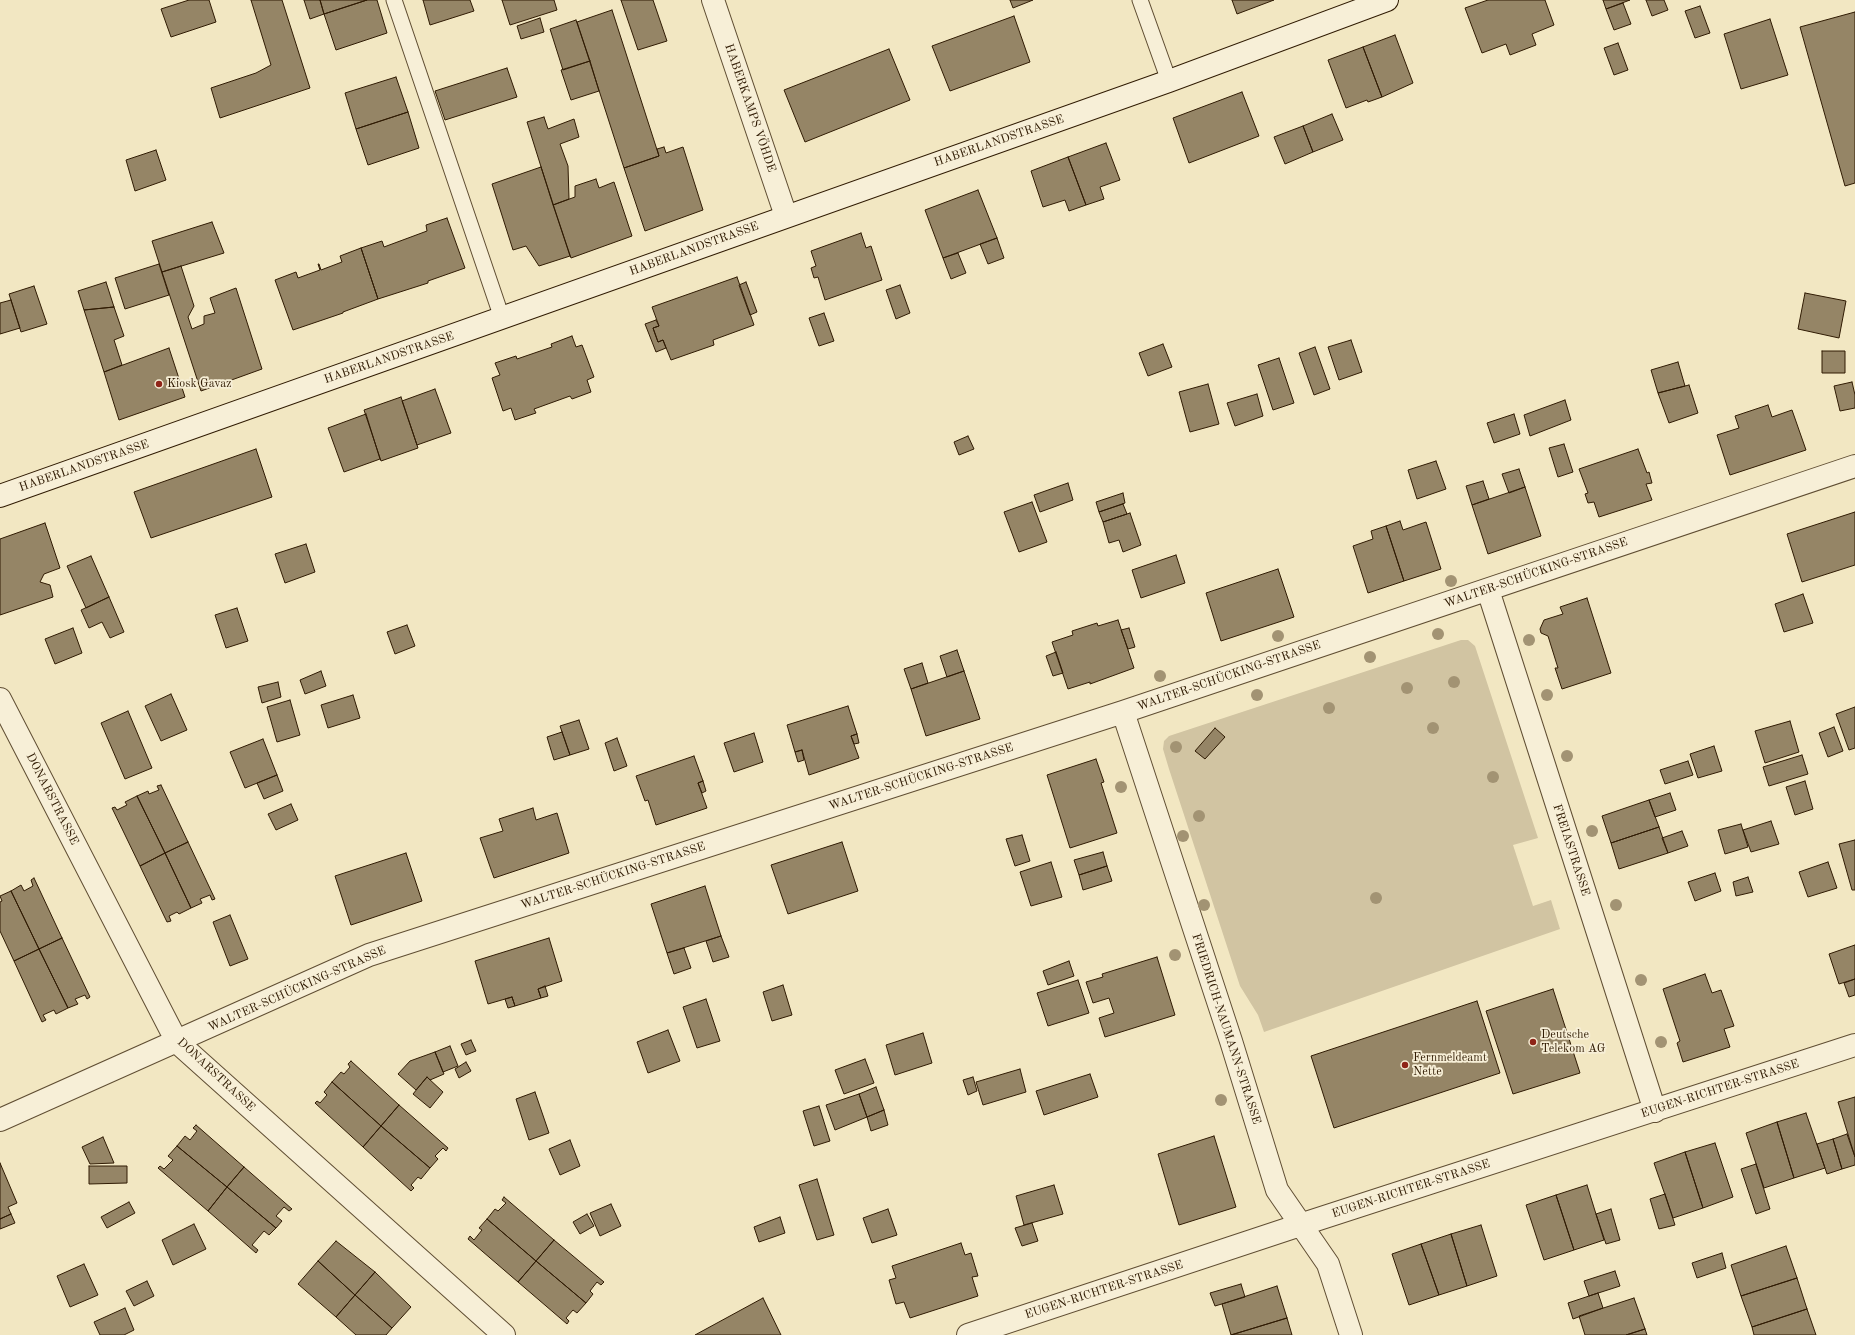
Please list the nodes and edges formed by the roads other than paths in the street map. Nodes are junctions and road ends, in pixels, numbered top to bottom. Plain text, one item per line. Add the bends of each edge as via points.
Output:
1 (394, 0) edge
2 (713, 0) edge
3 (1140, 0) edge
4 (1387, 0) edge
5 (1169, 81) junction
6 (786, 216) junction
7 (502, 318) junction
8 (1855, 466) edge
9 (0, 496) edge
10 (1488, 590) junction
11 (0, 699) edge
12 (1123, 712) junction
13 (177, 1042) junction
14 (1855, 1044) edge
15 (1654, 1110) junction
16 (0, 1120) edge
17 (1300, 1225) junction
18 (504, 1335) edge
19 (968, 1335) edge
20 (1351, 1335) edge

1 - 7 lane
2 - 6 street, HABERKAMPS VÖHDE
3 - 5 lane
4 - 5 street, HABERLANDSTRASSE
5 - 6 street, HABERLANDSTRASSE
6 - 7 street, HABERLANDSTRASSE
7 - 9 street, HABERLANDSTRASSE
8 - 10 street, WALTER-SCHÜCKING-STRASSE
10 - 12 street, WALTER-SCHÜCKING-STRASSE
10 - 15 street, FREIASTRASSE
11 - 13 street, DONARSTRASSE
12 - 13 street, WALTER-SCHÜCKING-STRASSE via 369,955
12 - 17 street, FRIEDRICH-NAUMANN-STRASSE via 1277,1190
13 - 16 street, WALTER-SCHÜCKING-STRASSE
13 - 18 street, DONARSTRASSE
14 - 15 street, EUGEN-RICHTER-STRASSE
15 - 17 street, EUGEN-RICHTER-STRASSE
17 - 19 street, EUGEN-RICHTER-STRASSE
17 - 20 street, FRIEDRICH-NAUMANN-STRASSE via 1328,1264

